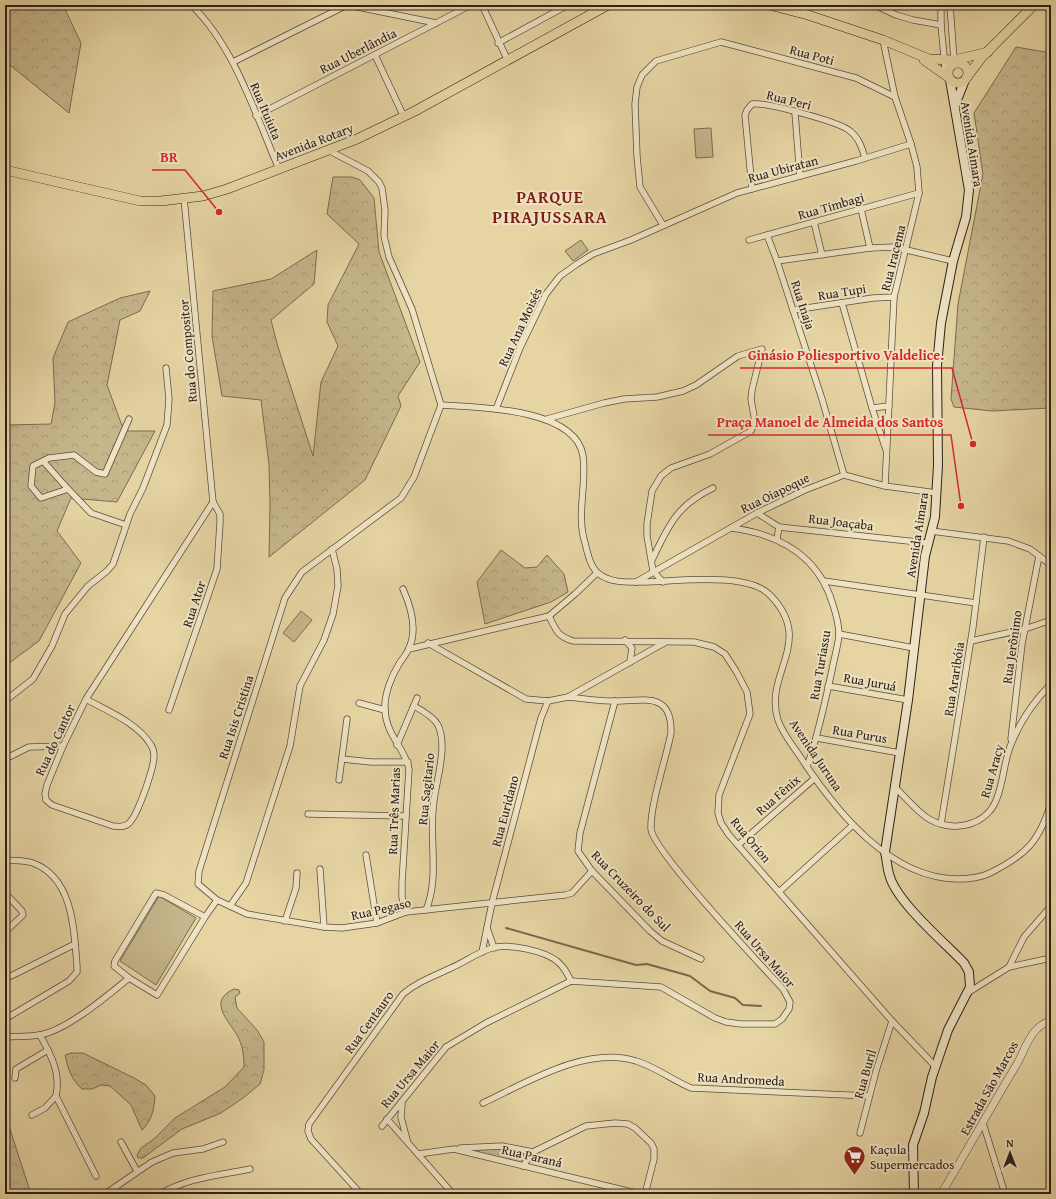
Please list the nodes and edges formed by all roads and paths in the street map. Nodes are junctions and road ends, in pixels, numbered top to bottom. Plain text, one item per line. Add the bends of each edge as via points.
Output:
1 (191, 5) edge
2 (347, 5) edge
3 (471, 5) edge
4 (482, 5) edge
5 (568, 5) edge
6 (608, 5) edge
7 (769, 5) edge
8 (875, 5) edge
9 (941, 5) edge
10 (950, 5) edge
11 (1034, 5) edge
12 (436, 22) junction
13 (941, 25) junction
14 (883, 40) junction
15 (498, 43) junction
16 (988, 52) junction
17 (914, 54) junction
18 (376, 55) junction
19 (949, 60) junction
20 (508, 61) junction
21 (233, 62) junction
22 (949, 77) junction
23 (966, 79) junction
24 (895, 97) junction
25 (955, 109) junction
26 (795, 113) junction
27 (256, 116) junction
28 (404, 117) junction
29 (911, 144) junction
30 (328, 150) junction
31 (866, 158) junction
32 (279, 169) junction
33 (5, 170) edge
34 (800, 176) junction
35 (752, 189) junction
36 (920, 193) junction
37 (184, 198) junction
38 (861, 209) junction
39 (814, 222) junction
40 (663, 225) junction
41 (767, 235) junction
42 (749, 240) dead end
43 (870, 248) junction
44 (905, 249) junction
45 (822, 255) junction
46 (777, 261) junction
47 (953, 261) junction
48 (894, 297) junction
49 (842, 303) junction
50 (793, 310) junction
51 (166, 368) dead end
52 (441, 405) junction
53 (889, 406) junction
54 (872, 408) junction
55 (496, 409) junction
56 (129, 419) dead end
57 (547, 419) junction
58 (888, 454) junction
59 (43, 461) junction
60 (844, 475) junction
61 (885, 486) junction
62 (713, 488) dead end
63 (68, 489) junction
64 (937, 493) junction
65 (213, 502) junction
66 (757, 513) junction
67 (126, 525) junction
68 (779, 527) junction
69 (731, 528) junction
70 (931, 531) junction
71 (984, 537) junction
72 (777, 539) junction
73 (927, 544) junction
74 (332, 549) junction
75 (1039, 556) junction
76 (652, 560) junction
77 (1051, 565) edge
78 (653, 571) junction
79 (597, 573) junction
80 (824, 581) junction
81 (636, 582) junction
82 (663, 582) junction
83 (403, 589) dead end
84 (920, 595) junction
85 (976, 603) junction
86 (549, 616) junction
87 (1051, 620) edge
88 (1025, 629) junction
89 (839, 634) junction
90 (625, 640) junction
91 (971, 641) junction
92 (664, 642) junction
93 (428, 643) junction
94 (914, 648) junction
95 (409, 649) junction
96 (630, 662) junction
97 (1051, 684) edge
98 (828, 686) junction
99 (568, 697) junction
100 (417, 698) dead end
101 (86, 699) junction
102 (908, 700) junction
103 (5, 701) edge
104 (548, 701) junction
105 (615, 701) junction
106 (359, 703) dead end
107 (414, 706) junction
108 (169, 710) dead end
109 (385, 710) junction
110 (347, 719) dead end
111 (817, 738) junction
112 (1011, 743) junction
113 (397, 745) junction
114 (63, 746) junction
115 (900, 753) junction
116 (5, 759) edge
117 (342, 759) junction
118 (408, 762) junction
119 (807, 767) junction
120 (814, 778) junction
121 (339, 780) dead end
122 (895, 787) junction
123 (1051, 802) edge
124 (308, 814) dead end
125 (405, 816) junction
126 (941, 824) junction
127 (853, 825) junction
128 (738, 845) junction
129 (885, 852) junction
130 (366, 855) dead end
131 (5, 860) edge
132 (320, 869) dead end
133 (592, 871) junction
134 (297, 873) dead end
135 (780, 891) junction
136 (5, 893) edge
137 (217, 900) junction
138 (492, 903) junction
139 (230, 906) junction
140 (1051, 906) edge
141 (426, 910) junction
142 (406, 912) junction
143 (205, 917) junction
144 (285, 921) junction
145 (377, 923) junction
146 (324, 927) junction
147 (487, 928) junction
148 (5, 932) edge
149 (75, 944) junction
150 (494, 948) junction
151 (482, 952) junction
152 (1051, 958) edge
153 (701, 959) dead end
154 (1009, 967) junction
155 (5, 976) edge
156 (129, 978) junction
157 (571, 981) junction
158 (967, 993) junction
159 (5, 1019) edge
160 (1051, 1020) edge
161 (892, 1021) junction
162 (40, 1035) junction
163 (5, 1037) edge
164 (48, 1050) junction
165 (936, 1067) junction
166 (15, 1078) dead end
167 (56, 1096) junction
168 (869, 1096) junction
169 (403, 1101) junction
170 (483, 1103) dead end
171 (32, 1115) dead end
172 (387, 1119) junction
173 (983, 1123) junction
174 (382, 1126) dead end
175 (860, 1133) dead end
176 (121, 1142) dead end
177 (223, 1142) dead end
178 (408, 1142) junction
179 (454, 1149) junction
180 (533, 1152) junction
181 (418, 1154) junction
182 (523, 1166) junction
183 (250, 1169) dead end
184 (137, 1171) junction
185 (96, 1176) dead end
186 (105, 1194) edge
187 (160, 1194) edge
188 (361, 1194) edge
189 (453, 1194) edge
190 (640, 1194) edge
191 (645, 1194) edge
192 (914, 1194) edge
193 (941, 1194) edge
194 (1005, 1194) edge

1 - 21 street, Rua Ituiuta via 214,30
2 - 12 street
2 - 21 street
3 - 12 street, Rua Uberlândia
4 - 15 street
5 - 15 street
6 - 20 main road, Avenida Rotary
7 - 14 main road
8 - 13 street via 907,18
9 - 13 street
10 - 19 street
11 - 16 main road
12 - 18 street, Rua Uberlândia
13 - 19 street
14 - 17 main road
14 - 24 street, Rua Iracema
15 - 20 street
16 - 19 main road
16 - 23 main road
17 - 19 main road via 934,60
17 - 22 main road
18 - 27 street, Rua Uberlândia
18 - 28 street
19 - 22 street
20 - 28 main road, Avenida Rotary
21 - 27 street, Rua Ituiuta
22 - 23 main road via 959,84
22 - 23 main road via 952,65 958,63 966,68
22 - 25 main road, Avenida Aimara
23 - 25 main road
24 - 29 street, Rua Iracema
24 - 40 street, Rua Poti via 856,78 721,42 656,61 638,81 635,104 638,180
25 - 47 main road, Avenida Aimara via 969,190 966,217
26 - 31 street, Rua Peri via 830,121 849,130
26 - 34 street
26 - 35 street, Rua Peri via 757,103 752,104 747,110 745,115
27 - 32 street, Rua Ituiuta
28 - 30 main road, Avenida Rotary
29 - 31 street, Rua Ubiratan
29 - 36 street, Rua Iracema
30 - 32 main road, Avenida Rotary
30 - 52 street via 368,171 379,182 385,202 384,236 389,257 412,309
31 - 34 street, Rua Ubiratan
32 - 37 main road, Avenida Rotary via 227,189
33 - 37 main road, Avenida Rotary via 140,201
34 - 35 street, Rua Ubiratan
35 - 40 street, Rua Ubiratan
36 - 38 street, Rua Timbagi
36 - 44 street, Rua Iracema
37 - 65 street, Rua do Compositor
38 - 39 street, Rua Timbagi
38 - 43 street
39 - 41 street, Rua Timbagi
39 - 45 street
40 - 55 street, Rua Ana Moisés via 593,254 560,276 546,294 520,348
41 - 42 street, Rua Timbagi
41 - 46 street, Rua Inaja
43 - 44 street
43 - 45 street
44 - 47 street
44 - 48 street, Rua Iracema
45 - 46 street
46 - 50 street, Rua Inaja
47 - 64 main road, Avenida Aimara via 941,323 937,366
48 - 49 street, Rua Tupi
48 - 53 street, Rua Iracema
49 - 50 street, Rua Tupi
49 - 54 street
50 - 60 street, Rua Inaja
51 - 67 street via 169,398 167,425
52 - 55 street
52 - 74 street via 408,489 401,498
53 - 54 street
53 - 58 street, Rua Iracema
54 - 58 street
55 - 57 street
56 - 59 street via 105,474 96,472 74,455
57 - 76 street via 604,403 657,397 683,391 738,356 762,349 752,395 755,422 751,431 710,454 670,468 656,482 652,490 647,524
57 - 79 street via 571,434 580,445 583,457 580,519 582,535
58 - 61 street, Rua Iracema
59 - 63 street
59 - 63 street via 33,466 31,486 41,498
60 - 61 street
60 - 66 street, Rua Oiapoque
61 - 64 street
62 - 76 street via 691,502 670,523
63 - 67 street via 91,513
64 - 70 main road, Avenida Aimara
65 - 101 street, Rua do Cantor
65 - 108 street, Rua Ator via 220,514 217,569
66 - 68 street, Rua Joaçaba
66 - 69 street, Rua Oiapoque
67 - 103 street via 113,564 107,572 88,586 65,614 52,646 33,679
68 - 72 street
68 - 73 street, Rua Joaçaba
69 - 72 street, Rua Turiassu via 753,531
69 - 78 street, Rua Oiapoque
70 - 71 street
70 - 73 main road, Avenida Aimara
71 - 75 street via 1019,544
71 - 85 street, Rua Araribóia
72 - 80 street, Rua Turiassu via 804,558
73 - 84 main road, Avenida Aimara
74 - 137 street, Rua Isis Cristina via 302,572 285,598 199,871 198,884
74 - 139 street via 338,586 333,614 324,640 300,686 290,746 246,883
75 - 77 street
75 - 88 street, Rua Jerônimo
76 - 78 street
78 - 81 street, Rua Oiapoque
78 - 82 street
79 - 81 street, Avenida Juruna via 606,579
79 - 86 street
80 - 84 street
80 - 89 street, Rua Turiassu via 836,616
81 - 82 street, Avenida Juruna
82 - 119 street, Avenida Juruna via 719,579 735,581 768,592 780,606 789,626 790,636 776,698 778,718 783,731
83 - 95 street via 413,614
84 - 85 street
84 - 94 main road, Avenida Aimara
85 - 91 street, Rua Araribóia
86 - 90 street, Rua Orion via 556,631 564,638 591,642
86 - 93 street
87 - 88 street
88 - 91 street
88 - 112 street, Rua Jerônimo
89 - 94 street
89 - 98 street, Rua Turiassu
90 - 92 street, Rua Orion
90 - 96 street via 632,648
91 - 126 street, Rua Araribóia
92 - 96 street
92 - 128 street, Rua Orion via 694,642 724,654 747,692 750,714 722,788 718,806 721,823
93 - 95 street
93 - 104 street via 526,699
94 - 102 main road, Avenida Aimara
95 - 109 street, Rua Três Marias via 391,678
96 - 99 street
97 - 112 street, Rua Aracy via 1027,713
98 - 102 street, Rua Juruá
98 - 111 street, Rua Turiassu
99 - 104 street
99 - 105 street, Rua Ursa Maior
100 - 107 street
101 - 114 street, Rua do Cantor
101 - 114 street, Rua do Cantor via 137,729 153,747 151,771 134,817 128,824 123,827 113,826 52,805 46,800 47,785
102 - 115 main road, Avenida Aimara
104 - 138 street, Rua Euridano via 541,718
105 - 133 street, Rua Cruzeiro do Sul via 578,844 578,851
105 - 157 street, Rua Ursa Maior via 651,700 668,711 671,733 652,815 652,835 665,855 783,989 790,1002 789,1009 775,1024 741,1024 714,1018 661,987
106 - 109 street
107 - 113 street
107 - 141 street, Rua Sagitario via 437,724 442,744 433,809 433,883 431,899
109 - 113 street, Rua Três Marias via 390,732
110 - 117 street
111 - 115 street, Rua Purus
111 - 119 street, Rua Turiassu
112 - 126 street, Rua Aracy via 1003,781 991,809 982,819 972,824
113 - 118 street, Rua Três Marias
114 - 116 street via 29,747
115 - 122 main road, Avenida Aimara
117 - 118 street
117 - 121 street
118 - 125 street, Rua Três Marias
119 - 120 street, Avenida Juruna
120 - 127 street, Avenida Juruna
120 - 128 street, Rua Fênix
122 - 126 street, Rua Aracy via 927,817
122 - 129 main road, Avenida Aimara
123 - 129 street, Avenida Juruna via 1043,829 1033,843 1005,866 985,876 967,879 934,877
124 - 125 street
125 - 142 street, Rua Três Marias via 402,897
127 - 129 street, Avenida Juruna
127 - 135 street
128 - 135 street, Rua Orion
129 - 158 main road via 890,878 898,892 964,963 970,980
130 - 145 street
131 - 149 street via 32,863 54,878 68,901
132 - 146 street
133 - 138 street, Rua Pegaso via 572,893
133 - 153 street, Rua Cruzeiro do Sul via 662,941
134 - 144 street via 296,888
135 - 161 street, Rua Orion
136 - 148 street via 23,915
137 - 139 street, Rua Pegaso
137 - 143 street
138 - 141 street, Rua Pegaso
138 - 147 street, Rua Euridano
139 - 144 street, Rua Pegaso via 247,914
140 - 154 street via 1024,937
141 - 142 street, Rua Pegaso
142 - 145 street, Rua Pegaso
143 - 156 street via 157,995
143 - 156 street via 156,893 115,961 114,966
144 - 146 street, Rua Pegaso
145 - 146 street, Rua Pegaso via 342,928
147 - 150 street
147 - 151 street, Rua Euridano
149 - 155 street via 11,976
149 - 159 street via 77,966 74,977
150 - 151 street, Rua Centauro
150 - 157 street, Rua Centauro via 513,947 545,955 566,969
151 - 188 street, Rua Centauro via 403,994 312,1118 308,1131 311,1139
152 - 154 street
154 - 158 street
156 - 162 street via 67,1023
157 - 169 street, Rua Ursa Maior via 480,1026 446,1047
158 - 165 main road via 948,1030
160 - 173 street, Estrada São Marcos via 1035,1030
161 - 165 street, Rua Orion
161 - 168 street, Rua Buril
162 - 163 street
162 - 164 street
164 - 166 street via 16,1069
164 - 167 street via 57,1072
165 - 192 main road via 913,1145
167 - 171 street via 45,1108
167 - 185 street
168 - 170 street, Rua Andromeda via 691,1088 635,1060 613,1058 578,1062 547,1072
168 - 175 street, Rua Buril
169 - 172 street, Rua Ursa Maior
169 - 178 street via 401,1117
172 - 174 street, Rua Ursa Maior
172 - 178 street
173 - 193 street, Estrada São Marcos
173 - 194 street
176 - 184 street
177 - 184 street via 203,1149 173,1153
178 - 181 street
179 - 180 street via 502,1146
179 - 181 street, Rua Paraná
179 - 182 street, Rua Paraná
180 - 182 street
180 - 191 street via 586,1126 615,1122 628,1124 651,1143 654,1149
181 - 189 street
182 - 190 street, Rua Paraná
183 - 187 street via 176,1186
184 - 186 street

